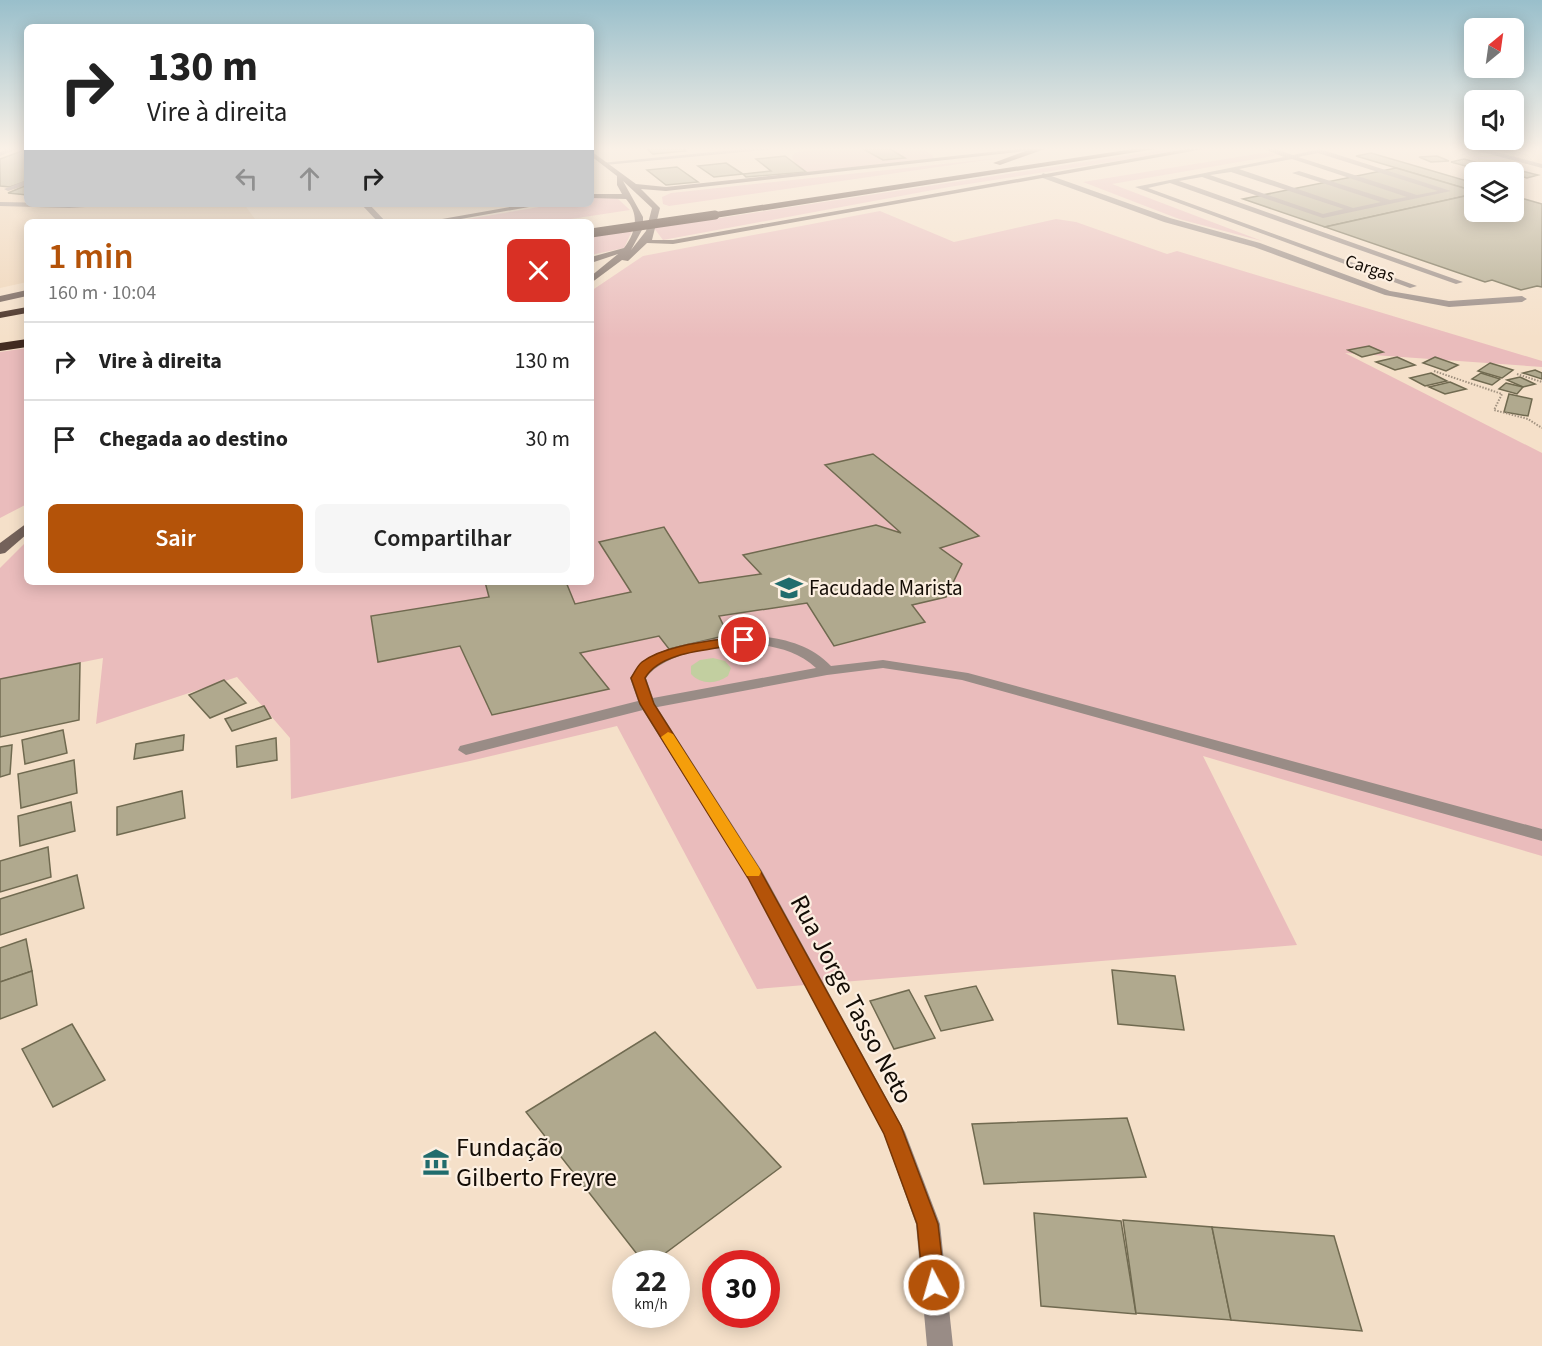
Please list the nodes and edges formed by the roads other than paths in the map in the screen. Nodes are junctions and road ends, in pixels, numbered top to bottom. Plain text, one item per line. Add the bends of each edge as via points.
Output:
1 (493, 212) edge
2 (637, 212) edge
3 (656, 212) edge
4 (656, 212) edge
5 (735, 212) edge
6 (840, 212) edge
7 (1144, 212) edge
8 (1207, 212) edge
9 (1258, 212) edge
10 (1311, 212) edge
11 (1344, 212) edge
12 (628, 216) dead end
13 (448, 219) edge
14 (1305, 228) junction
15 (594, 233) edge
16 (648, 236) junction
17 (1274, 236) junction
18 (673, 242) junction
19 (630, 246) junction
20 (594, 259) edge
21 (625, 259) junction
22 (610, 267) junction
23 (594, 278) edge
24 (1459, 282) dead end
25 (1413, 286) dead end
26 (24, 294) edge
27 (0, 299) edge
28 (1522, 299) dead end
29 (24, 311) edge
30 (0, 315) edge
31 (24, 322) edge
32 (0, 326) edge
33 (24, 343) edge
34 (0, 347) edge
35 (24, 530) edge
36 (0, 550) edge
37 (827, 671) junction
38 (647, 704) junction
39 (466, 750) dead end
40 (1542, 835) edge
41 (940, 1346) edge

1 - 13 main road
2 - 19 main road via 640,222
3 - 16 main road
4 - 12 highway
5 - 15 highway, bridge
6 - 18 main road
7 - 28 street, Cargas via 1257,245 1388,293 1449,304
8 - 17 street
9 - 14 street
10 - 11 street via 1323,216
14 - 17 street
14 - 24 street
16 - 18 main road via 651,242
16 - 21 main road
17 - 25 street
18 - 21 main road
19 - 20 main road
19 - 22 main road
21 - 22 main road
22 - 23 main road
26 - 27 main road
29 - 30 highway
31 - 32 highway
33 - 34 highway
35 - 36 main road
37 - 38 street
37 - 38 street, Rua Jorge Tasso Neto via 805,651 775,643 744,640 675,652 645,666 638,678
37 - 40 street via 883,664 963,676
38 - 39 street
38 - 41 street, Rua Jorge Tasso Neto via 756,876 894,1132 928,1224

